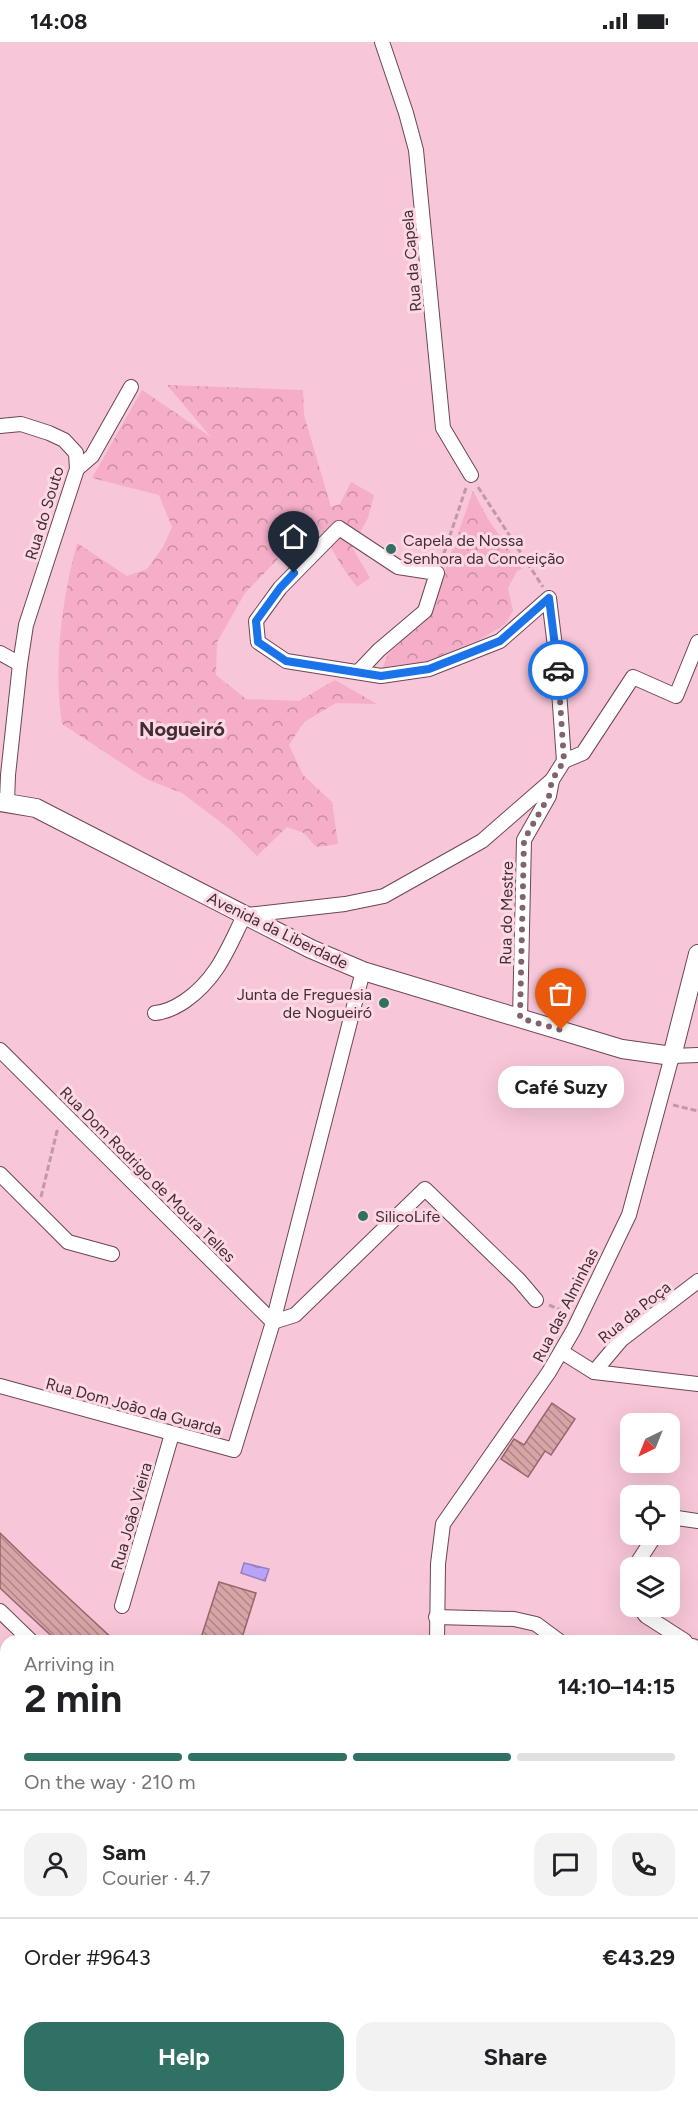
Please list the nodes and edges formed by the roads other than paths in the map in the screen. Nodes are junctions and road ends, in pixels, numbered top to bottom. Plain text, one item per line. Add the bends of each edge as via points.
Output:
1 (382, 42) edge
2 (131, 387) dead end
3 (0, 426) edge
4 (77, 470) junction
5 (471, 476) road end
6 (698, 642) edge
7 (0, 653) edge
8 (20, 664) junction
9 (358, 672) junction
10 (564, 761) junction
11 (4, 773) edge
12 (552, 780) junction
13 (3, 802) edge
14 (246, 914) junction
15 (698, 954) edge
16 (363, 971) junction
17 (155, 1013) dead end
18 (520, 1018) junction
19 (0, 1050) edge
20 (698, 1054) edge
21 (672, 1056) junction
22 (0, 1174) edge
23 (112, 1254) dead end
24 (698, 1281) edge
25 (536, 1300) road end
26 (273, 1322) junction
27 (562, 1352) junction
28 (594, 1372) junction
29 (698, 1384) edge
30 (0, 1386) edge
31 (172, 1434) junction
32 (680, 1518) edge
33 (698, 1521) edge
34 (122, 1606) dead end
35 (0, 1611) edge
36 (436, 1617) junction
37 (648, 1617) edge
38 (25, 1635) edge
39 (436, 1635) edge
40 (551, 1635) edge
41 (676, 1635) edge

1 - 5 street, Rua da Capela via 416,150 443,428
2 - 4 street via 92,456
3 - 4 street, Rua do Souto via 21,424 64,440 76,453
4 - 8 street, Rua do Souto via 26,625
6 - 10 street via 676,696 633,677 583,753
7 - 8 street
8 - 11 street, Rua do Souto
9 - 9 street via 286,661 258,642 256,621 280,588 339,528 398,567 437,573 425,611
9 - 10 street via 381,676 429,669 500,641 549,598
10 - 12 street
11 - 13 street, Rua do Souto
12 - 14 street via 482,841 384,896
12 - 18 street, Rua do Mestre via 549,796 524,840
13 - 14 street, Avenida da Liberdade via 36,808
14 - 16 street, Avenida da Liberdade
14 - 17 street via 209,981 170,1010
15 - 21 street
16 - 18 street, Avenida da Liberdade
16 - 26 street
18 - 21 street, Avenida da Liberdade via 622,1049
19 - 26 street, Rua Dom Rodrigo de Moura Telles
20 - 21 street
21 - 27 street, Rua das Alminhas via 629,1215
22 - 23 street via 68,1242
24 - 28 street, Rua da Poça via 621,1340
25 - 26 street via 425,1189 295,1316
26 - 31 street, Rua Dom João da Guarda via 234,1450
27 - 28 street
27 - 36 street, Rua das Alminhas via 443,1524
28 - 29 street
30 - 31 street, Rua Dom João da Guarda
31 - 34 street, Rua João Vieira
32 - 33 street
35 - 38 street
36 - 39 street, Rua das Alminhas
36 - 40 street via 514,1619 536,1624
37 - 41 street

